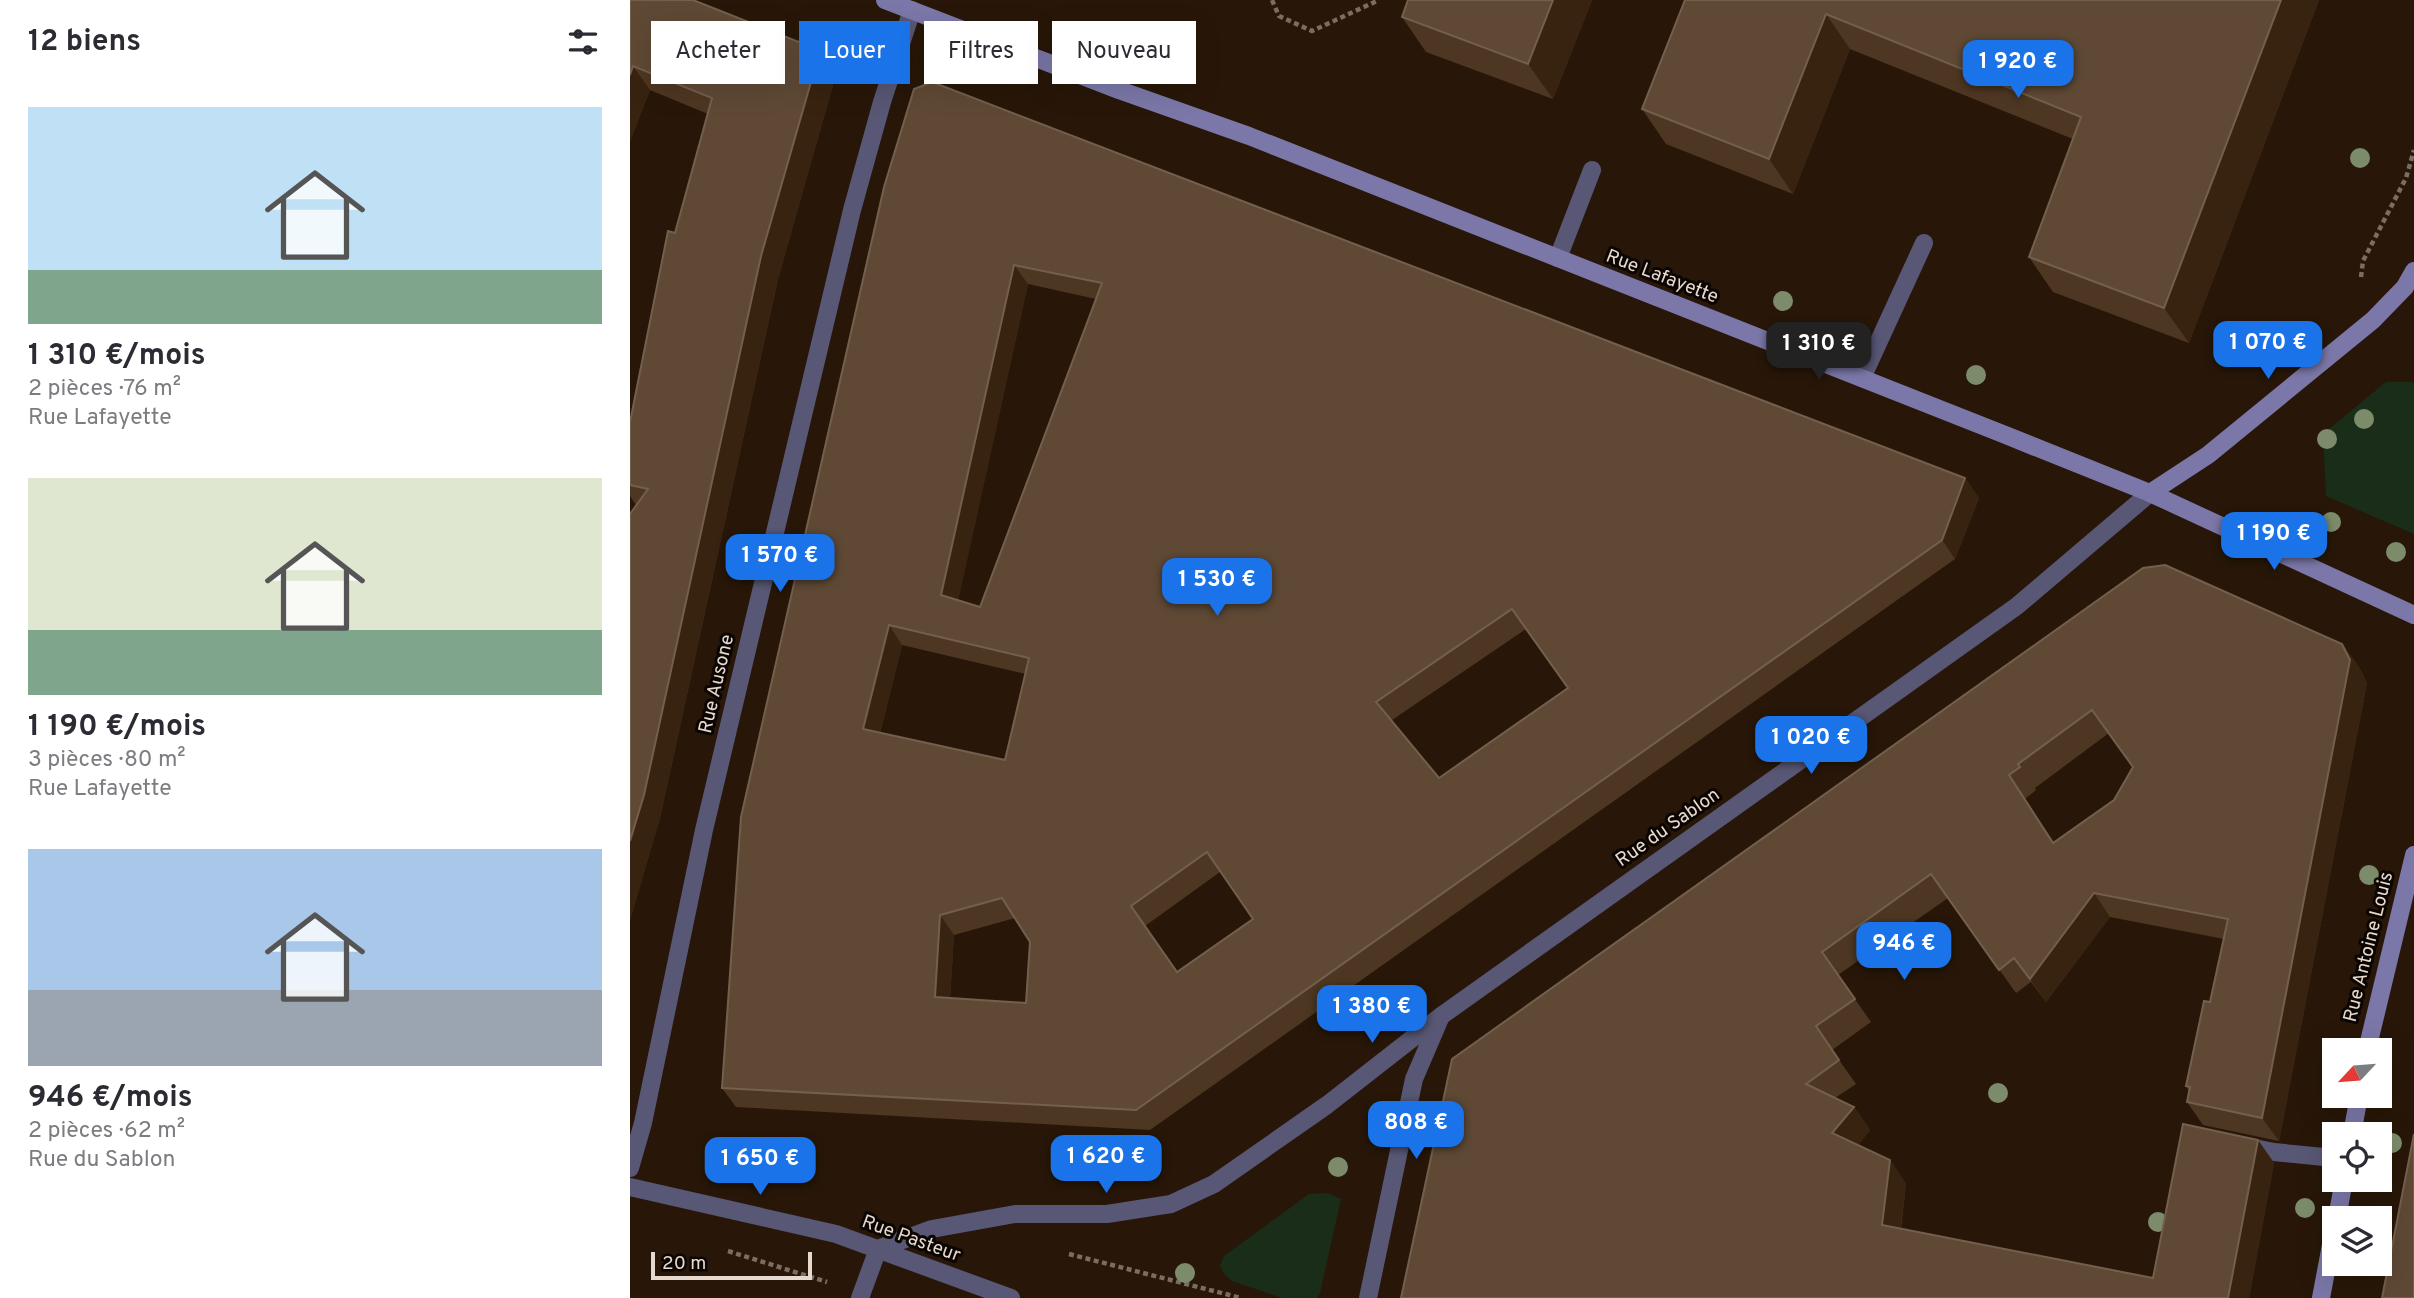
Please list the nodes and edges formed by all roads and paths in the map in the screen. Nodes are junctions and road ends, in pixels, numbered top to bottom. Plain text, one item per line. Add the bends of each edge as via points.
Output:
1 (885, 0) edge
2 (1272, 0) edge
3 (1379, 0) edge
4 (912, 10) junction
5 (2414, 150) edge
6 (1592, 170) dead end
7 (1924, 243) dead end
8 (1558, 258) junction
9 (2414, 271) edge
10 (2354, 336) junction
11 (1862, 379) junction
12 (2150, 494) junction
13 (2414, 615) edge
14 (2414, 855) edge
15 (1441, 1016) junction
16 (2370, 1038) edge
17 (2223, 1141) edge
18 (2322, 1157) edge
19 (630, 1168) edge
20 (630, 1187) edge
21 (878, 1250) junction
22 (728, 1251) dead end
23 (1060, 1252) dead end
24 (2325, 1276) edge
25 (860, 1297) edge
26 (1011, 1298) edge
27 (1241, 1298) edge
28 (1368, 1298) edge
29 (2321, 1298) edge

1 - 4 main road, Rue Lafayette
2 - 3 path via 1279,16 1312,31
4 - 8 main road, Rue Lafayette
4 - 19 street, Rue Ausone via 848,224 704,830
5 - 10 path via 2406,178 2363,261
6 - 8 street
7 - 11 street
8 - 11 main road, Rue Lafayette
9 - 10 main road via 2405,287
10 - 12 main road via 2208,455
11 - 12 main road, Rue Lafayette
12 - 13 main road, Rue Lafayette
12 - 15 street, Rue du Sablon via 2017,606
14 - 16 main road, Rue Antoine Louis
15 - 21 street, Rue du Sablon via 1316,1113 1214,1184 1171,1204 1107,1214 1015,1214 932,1228
15 - 28 street via 1414,1079
17 - 18 street
20 - 21 street, Rue Pasteur via 836,1234
21 - 25 street
21 - 26 street, Rue Pasteur
22 - 25 path via 831,1283
23 - 27 path
24 - 29 main road

